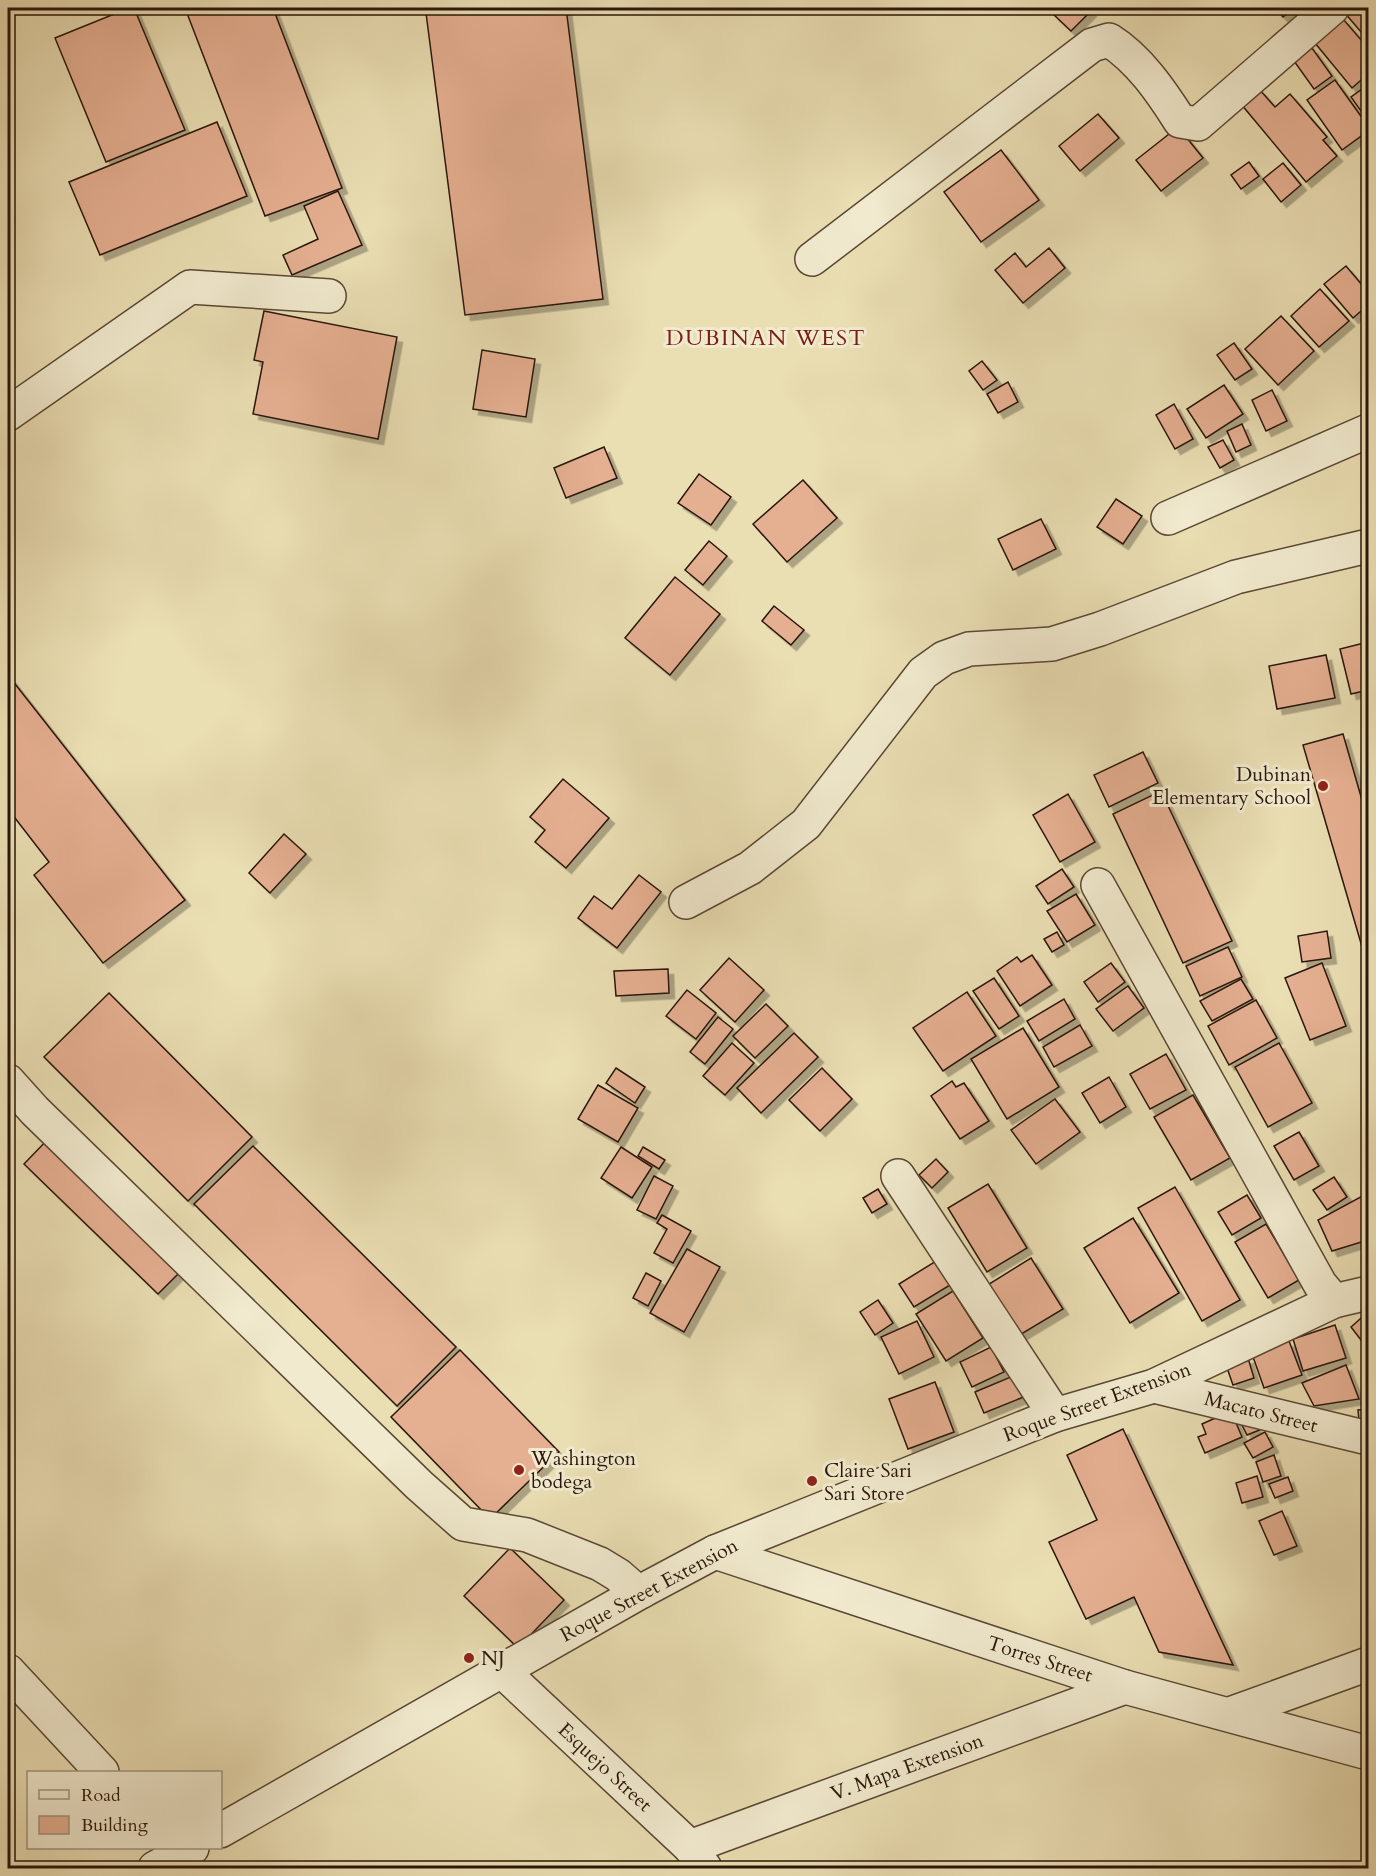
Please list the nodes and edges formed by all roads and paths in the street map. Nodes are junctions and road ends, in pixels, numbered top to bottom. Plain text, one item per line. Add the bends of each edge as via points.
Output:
1 (1332, 8) edge
2 (812, 259) dead end
3 (329, 296) dead end
4 (8, 414) edge
5 (1368, 431) edge
6 (1168, 518) dead end
7 (1368, 546) edge
8 (1098, 885) dead end
9 (686, 902) dead end
10 (8, 1081) edge
11 (898, 1176) dead end
12 (1368, 1293) edge
13 (1334, 1301) junction
14 (1154, 1386) junction
15 (1055, 1415) junction
16 (1368, 1438) edge
17 (715, 1552) junction
18 (642, 1591) junction
19 (1368, 1664) edge
20 (501, 1670) junction
21 (8, 1671) edge
22 (1125, 1687) junction
23 (1230, 1714) junction
24 (1368, 1753) edge
25 (100, 1771) edge
26 (222, 1830) edge
27 (698, 1858) edge

1 - 2 street via 1198,124 1180,121 1127,51 1109,40 1092,45
3 - 4 street via 190,286
5 - 6 street
7 - 9 street via 1236,578 1052,644 969,649 944,658 923,673 806,824 750,868
8 - 13 street via 1320,1284
10 - 18 street via 402,1469 463,1524 527,1535 600,1564
11 - 15 street
12 - 13 street, Roque Street Extension
13 - 14 street, Roque Street Extension
14 - 15 street, Roque Street Extension
14 - 16 street, Macato Street
15 - 17 street, Roque Street Extension
17 - 18 street, Roque Street Extension
17 - 22 street, Torres Street
18 - 20 street, Roque Street Extension
19 - 23 street
20 - 26 street, Roque Street Extension
20 - 27 street, Esquejo Street
21 - 25 street
22 - 23 street, Torres Street
22 - 27 street, V. Mapa Extension
23 - 24 street, Torres Street

